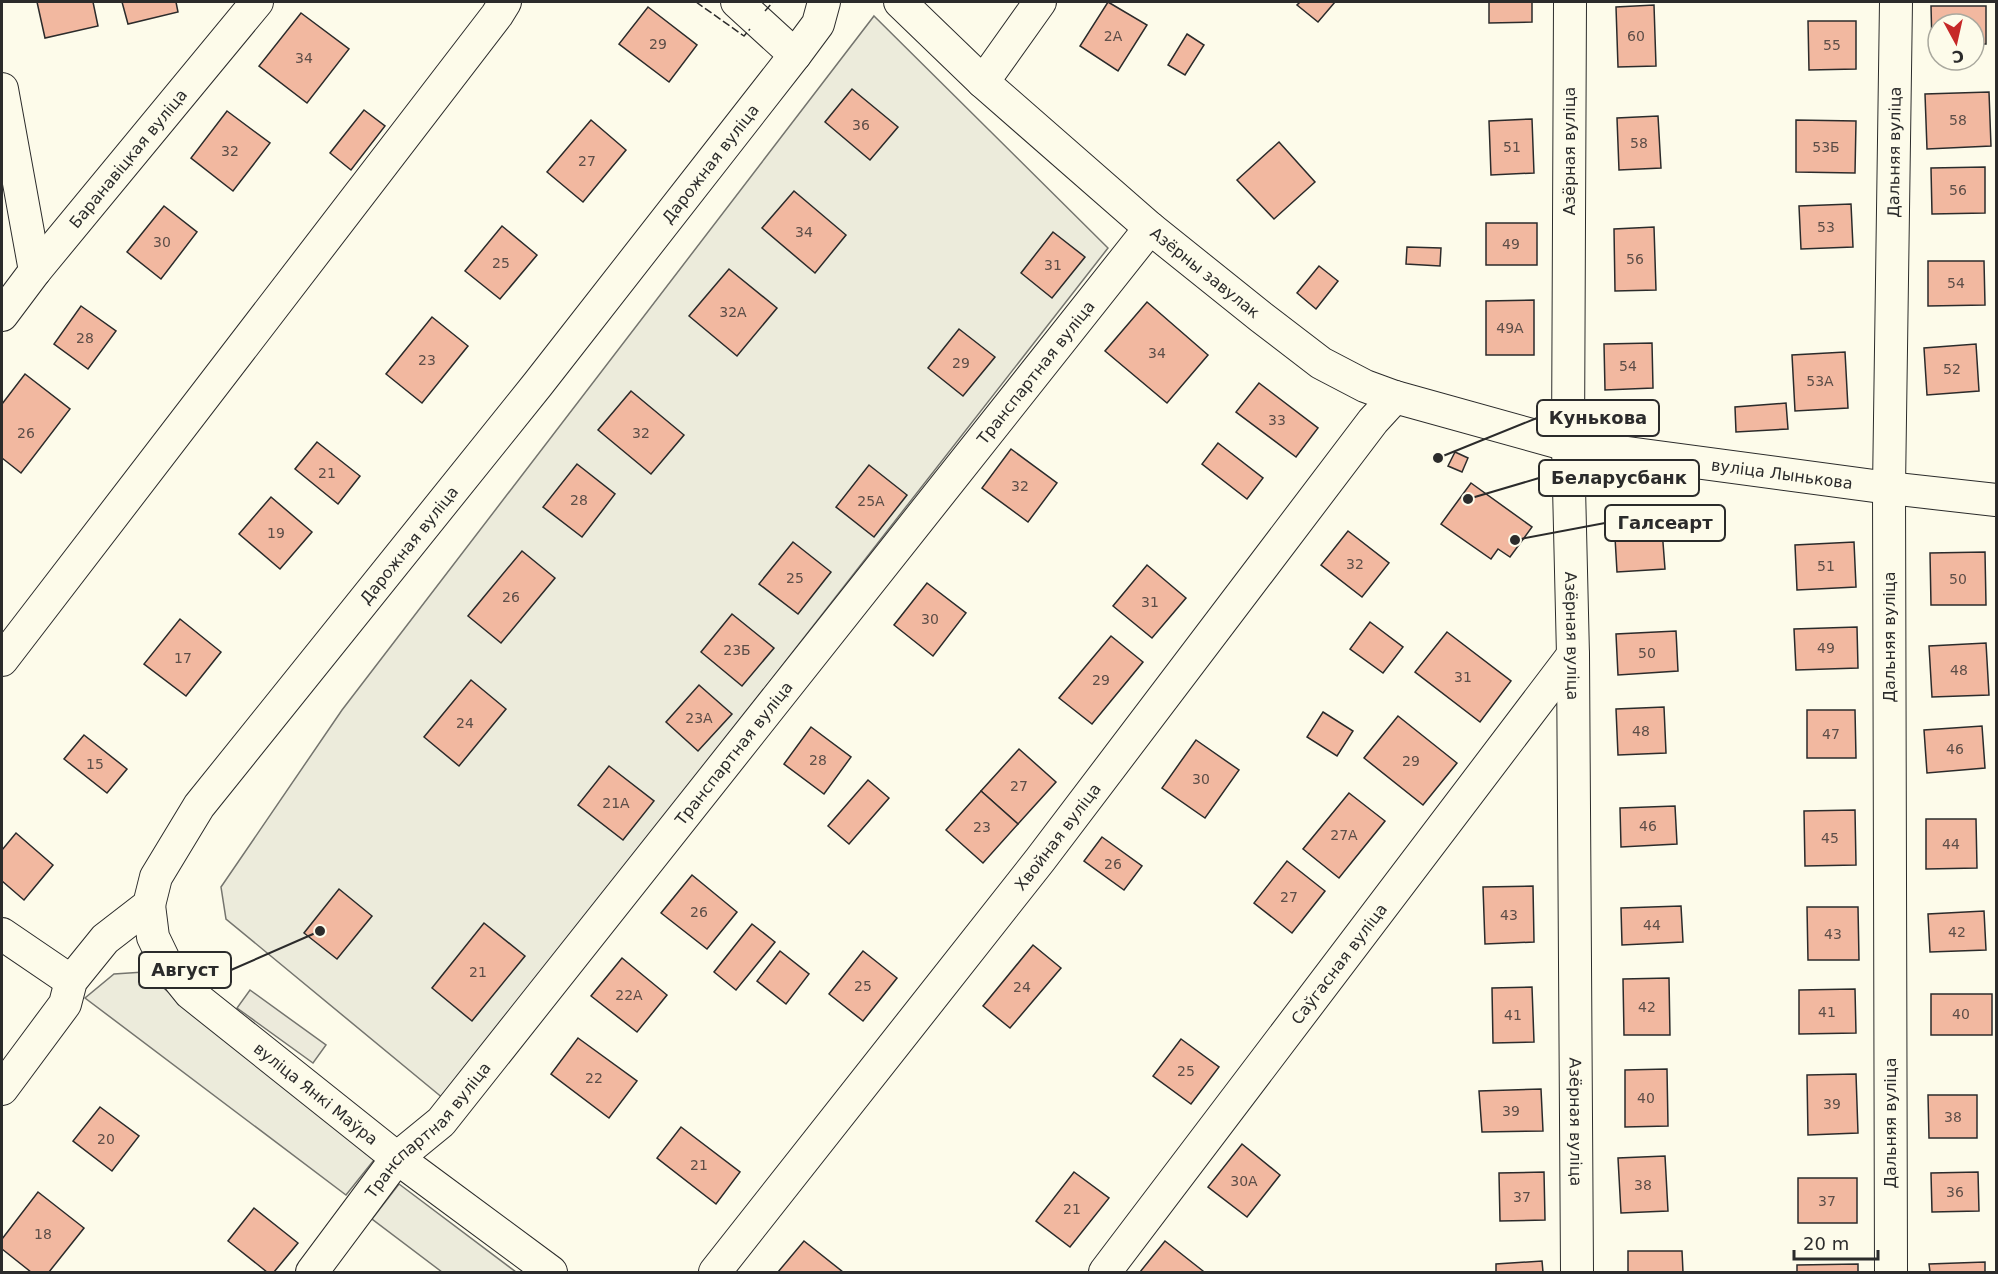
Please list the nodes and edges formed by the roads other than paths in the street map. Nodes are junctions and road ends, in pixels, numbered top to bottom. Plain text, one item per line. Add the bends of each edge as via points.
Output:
1 (257, 2) edge
2 (505, 2) edge
3 (737, 2) edge
4 (824, 2) edge
5 (900, 2) edge
6 (1040, 2) edge
7 (1570, 2) edge
8 (1896, 2) edge
9 (795, 55) junction
10 (983, 82) junction
11 (2, 88) edge
12 (1150, 228) junction
13 (35, 271) junction
14 (2, 315) edge
15 (1395, 397) junction
16 (1568, 445) junction
17 (1889, 488) junction
18 (1996, 500) edge
19 (1573, 655) junction
20 (2, 660) edge
21 (149, 905) junction
22 (2, 934) edge
23 (71, 981) junction
24 (2, 1089) edge
25 (397, 1158) junction
26 (312, 1272) edge
27 (551, 1272) edge
28 (715, 1272) edge
29 (1105, 1272) edge
30 (1577, 1272) edge
31 (1891, 1272) edge

1 - 13 street, Баранавіцкая вуліца
2 - 20 street
3 - 9 street
4 - 9 street, Дарожная вуліца via 818,24
5 - 10 street, Азёрны завулак
6 - 10 street
7 - 16 street, Азёрная вуліца
8 - 17 street, Дальняя вуліца
9 - 21 street, Дарожная вуліца via 538,384 199,806 156,877
10 - 12 street, Азёрны завулак
11 - 13 street
12 - 15 street, Азёрны завулак via 1321,363
12 - 25 street, Транспартная вуліца via 441,1122
13 - 14 street, Баранавіцкая вуліца
15 - 16 street, Азёрны завулак
15 - 28 street, Хвойная вуліца via 1040,860
16 - 17 street, вуліца Лынькова
16 - 19 street, Азёрная вуліца
17 - 18 street, вуліца Лынькова
17 - 31 street, Дальняя вуліца
19 - 29 street, Саўгасная вуліца
19 - 30 street, Азёрная вуліца
21 - 23 street via 105,939
21 - 25 street, вуліца Янкі Маўра via 153,937 165,962 190,993
22 - 23 street
23 - 24 street via 65,1004
25 - 26 street, Транспартная вуліца
25 - 27 street, вуліца Янкі Маўра

